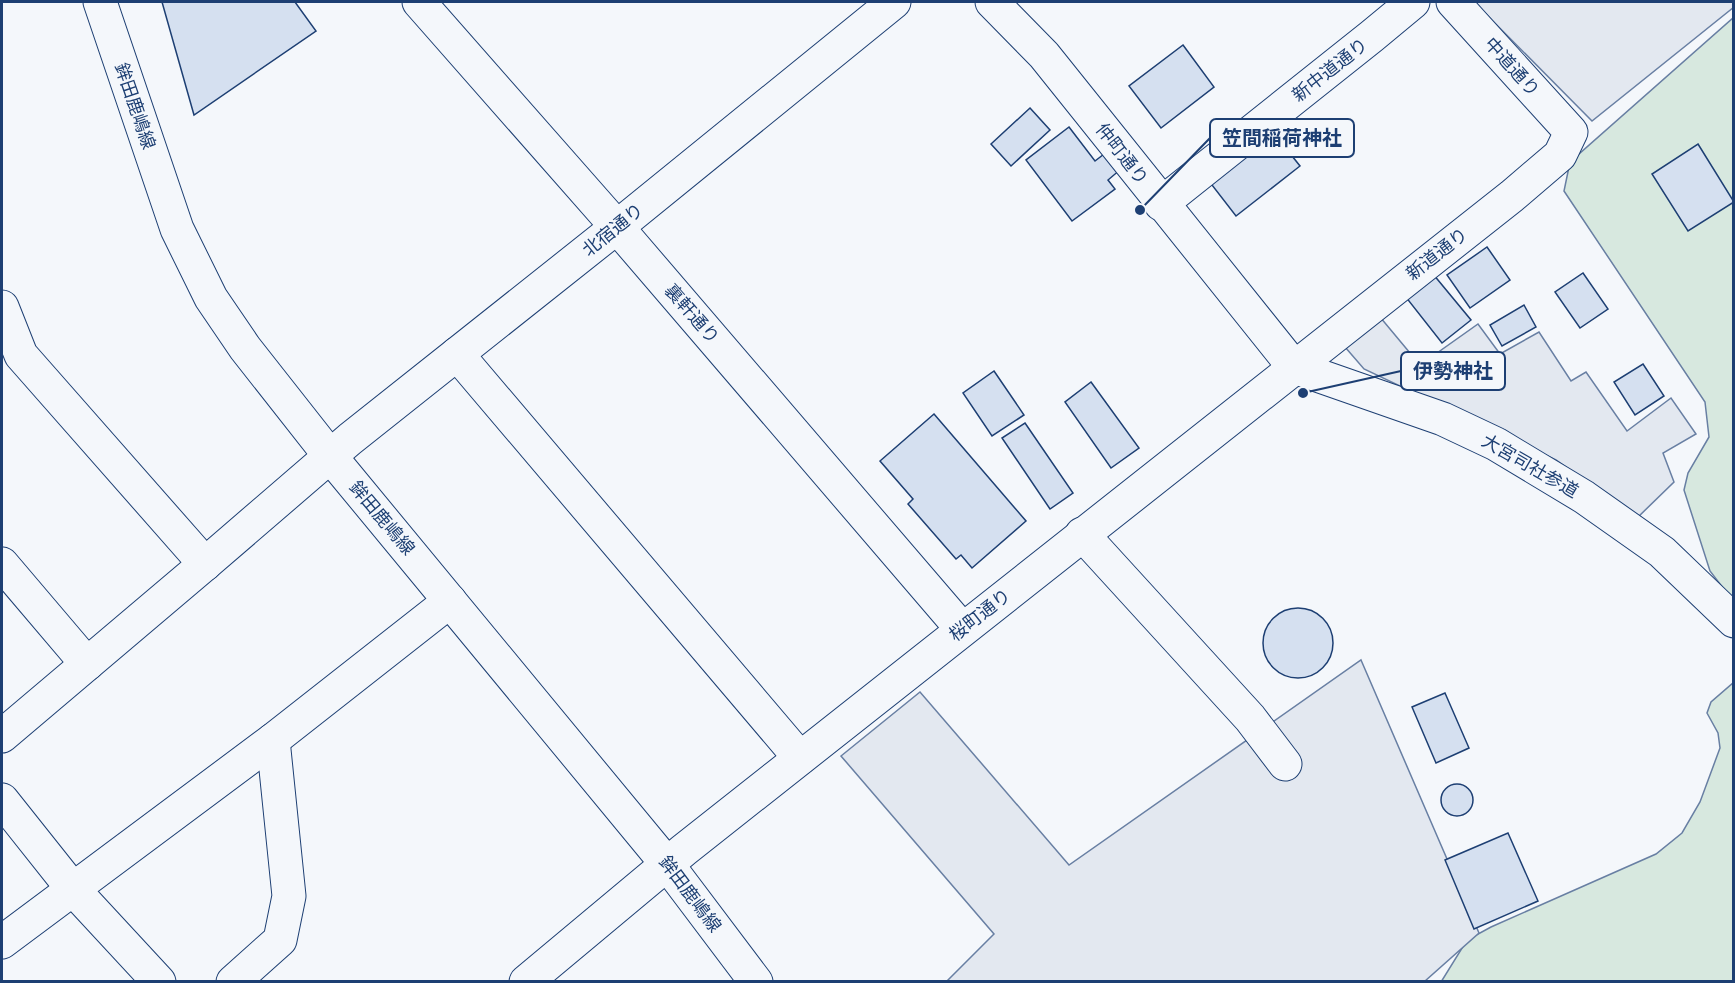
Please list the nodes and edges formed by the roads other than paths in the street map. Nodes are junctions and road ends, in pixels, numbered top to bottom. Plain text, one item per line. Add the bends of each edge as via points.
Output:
1 (100, 2) edge
2 (419, 2) edge
3 (894, 2) edge
4 (992, 2) edge
5 (1413, 2) edge
6 (1453, 2) edge
7 (1571, 132) joint
8 (1161, 204) junction
9 (617, 227) junction
10 (2, 307) edge
11 (457, 354) junction
12 (1294, 367) junction
13 (330, 456) junction
14 (1082, 534) junction
15 (2, 564) edge
16 (205, 564) junction
17 (450, 601) junction
18 (1734, 621) edge
19 (963, 629) junction
20 (87, 664) junction
21 (2, 736) edge
22 (273, 740) junction
23 (800, 758) junction
24 (1285, 764) dead end
25 (2, 800) edge
26 (667, 864) junction
27 (72, 888) junction
28 (2, 942) edge
29 (159, 981) edge
30 (233, 981) edge
31 (526, 981) edge
32 (756, 981) edge

1 - 13 street, 鉾田鹿嶋線 via 177,229 211,298
2 - 9 street, 裏軒通り
3 - 9 street, 北宿通り
4 - 8 street, 仲町通り via 1044,55
5 - 8 street, 新中道通り
6 - 7 street, 中道通り
7 - 12 street, 新道通り via 1560,155 1512,196
8 - 12 street, 仲町通り
9 - 11 street, 北宿通り
9 - 19 street, 裏軒通り
10 - 16 street via 21,355
11 - 13 street, 北宿通り
11 - 23 street
12 - 14 street, 桜町通り
12 - 18 street, 大宮司社参道 via 1443,419 1496,444 1584,497 1662,552
13 - 16 street, 北宿通り
13 - 17 street, 鉾田鹿嶋線
14 - 19 street, 桜町通り
14 - 24 street via 1250,718
15 - 20 street
16 - 20 street, 北宿通り
17 - 22 street
17 - 26 street, 鉾田鹿嶋線
19 - 23 street, 桜町通り
20 - 21 street, 北宿通り
22 - 27 street
22 - 30 street via 289,896 280,940
23 - 26 street, 桜町通り
25 - 27 street
26 - 31 street, 桜町通り
26 - 32 street, 鉾田鹿嶋線
27 - 28 street
27 - 29 street

